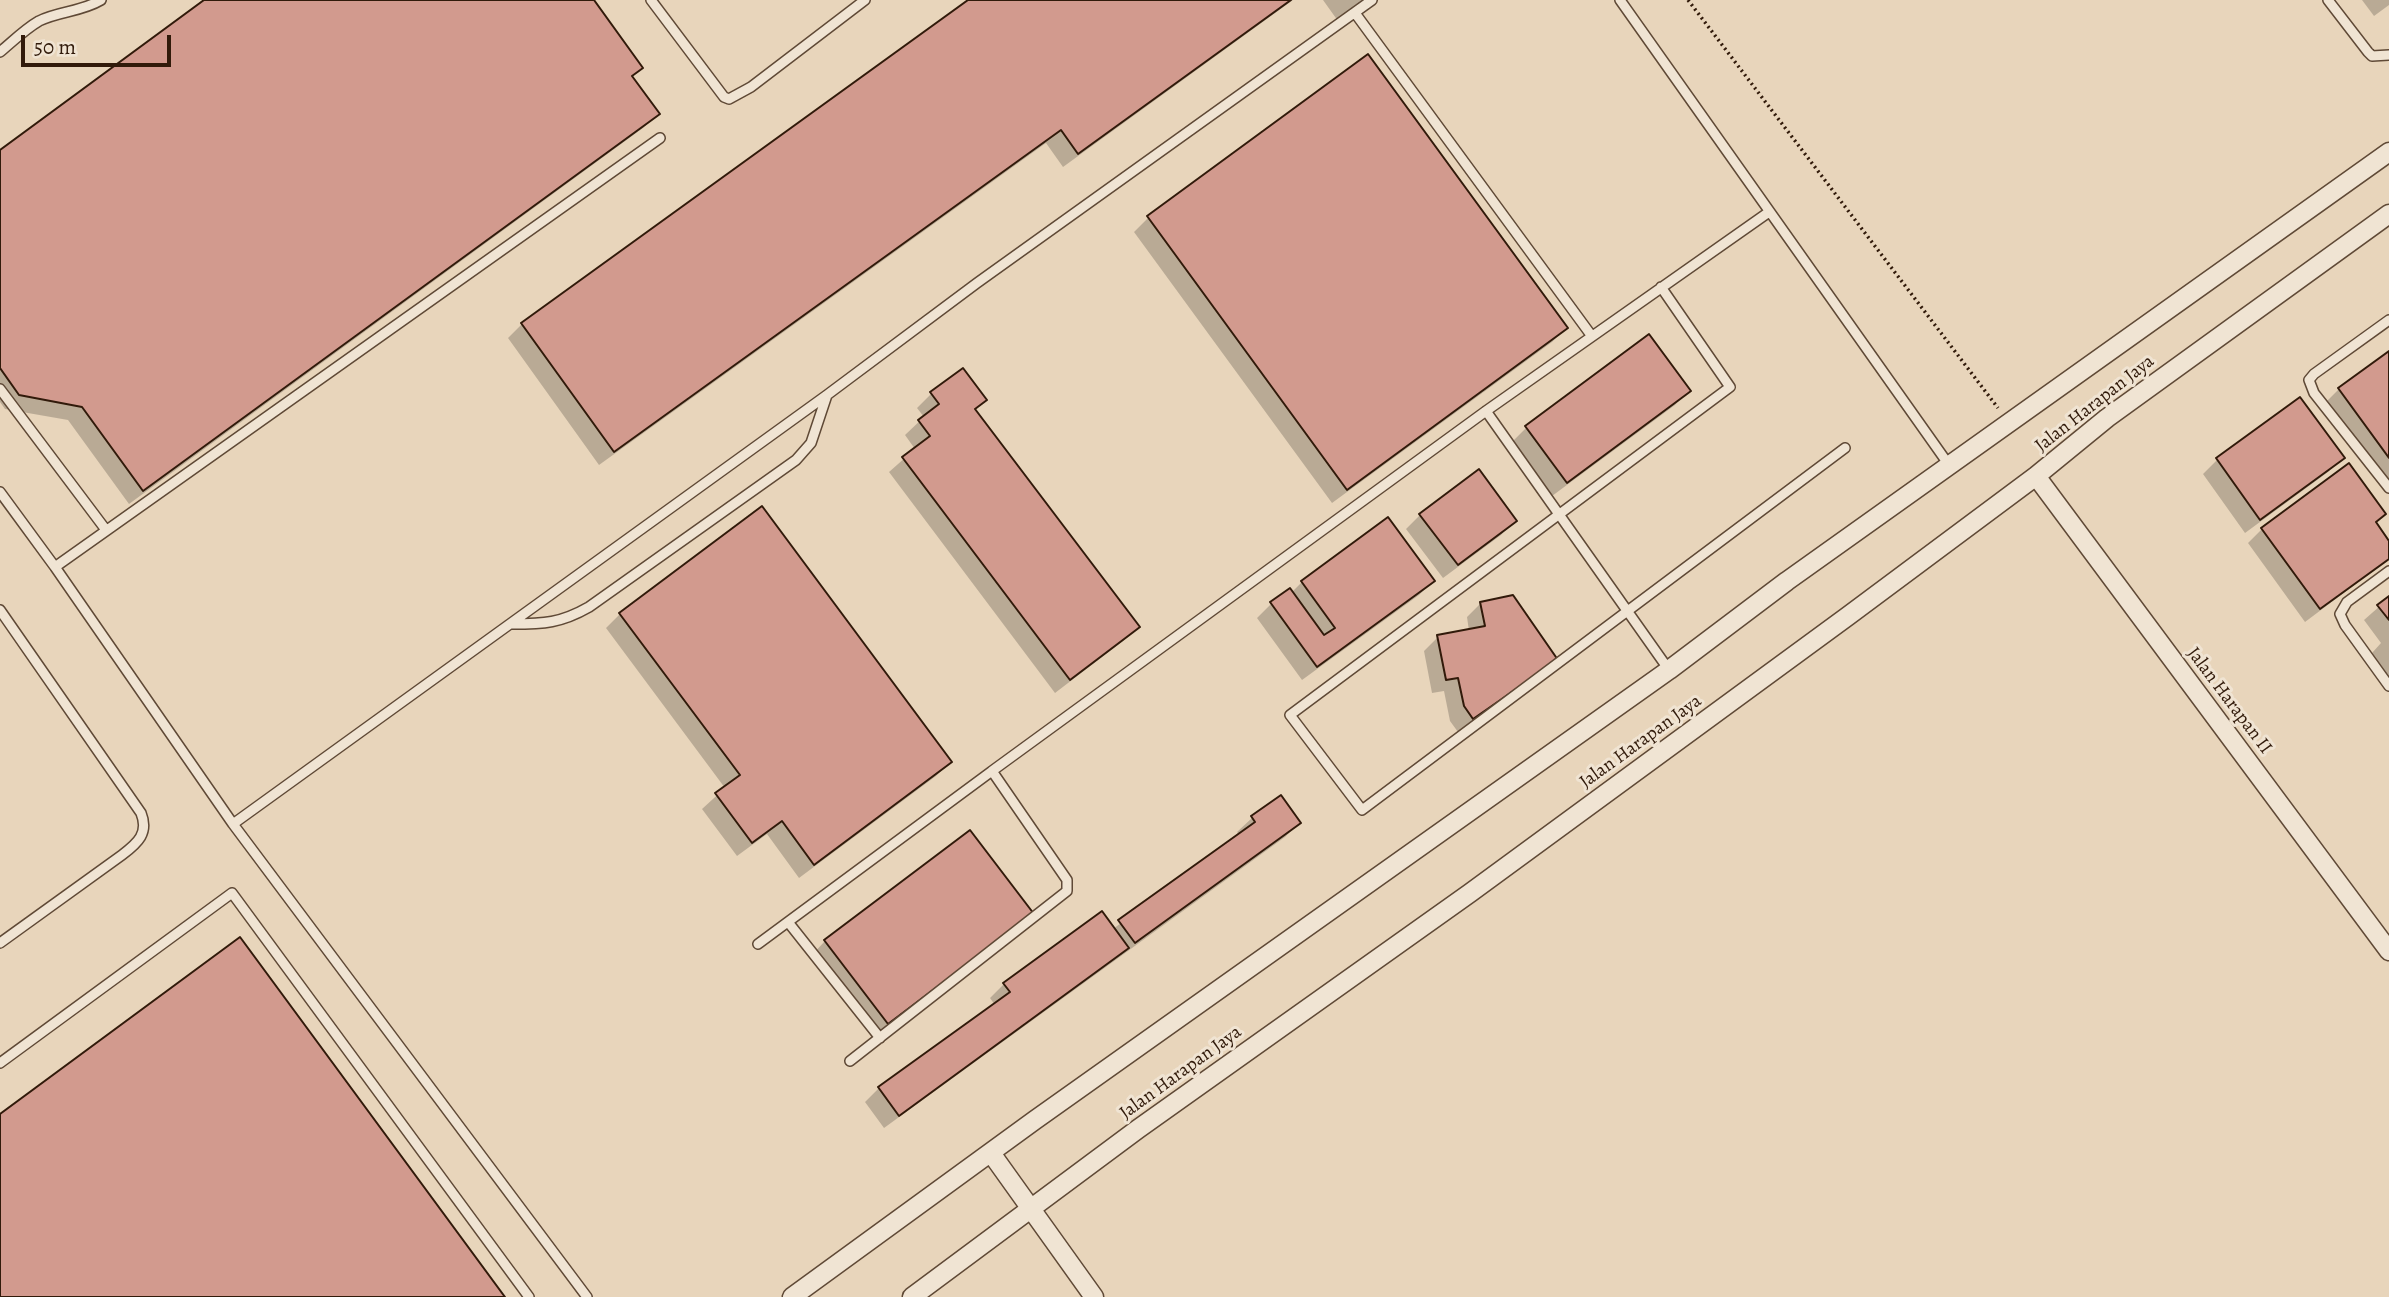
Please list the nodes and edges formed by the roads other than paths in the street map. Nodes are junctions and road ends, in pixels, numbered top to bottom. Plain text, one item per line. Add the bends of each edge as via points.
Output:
1 (101, 0) edge
2 (652, 0) edge
3 (864, 0) edge
4 (1372, 0) edge
5 (1620, 0) edge
6 (2328, 0) edge
7 (1354, 13) junction
8 (0, 52) edge
9 (2389, 55) edge
10 (660, 138) dead end
11 (2389, 152) edge
12 (1769, 212) junction
13 (2389, 214) edge
14 (1661, 287) junction
15 (2389, 320) edge
16 (1591, 335) junction
17 (0, 389) edge
18 (828, 396) junction
19 (1486, 411) junction
20 (1845, 448) dead end
21 (1950, 465) junction
22 (2036, 476) junction
23 (2389, 488) edge
24 (0, 492) edge
25 (1559, 515) junction
26 (106, 530) junction
27 (55, 567) junction
28 (2389, 571) edge
29 (1628, 609) junction
30 (0, 610) edge
31 (512, 624) junction
32 (1670, 670) junction
33 (2389, 687) edge
34 (992, 771) junction
35 (233, 824) junction
36 (788, 922) junction
37 (0, 943) edge
38 (758, 944) dead end
39 (2389, 951) edge
40 (880, 1038) junction
41 (850, 1061) dead end
42 (0, 1063) edge
43 (991, 1153) junction
44 (1030, 1208) junction
45 (529, 1297) edge
46 (587, 1297) edge
47 (792, 1297) edge
48 (912, 1297) edge
49 (1094, 1297) edge

1 - 8 lane via 39,21
2 - 3 lane via 729,99
4 - 7 lane
5 - 12 lane
6 - 9 lane via 2372,56
7 - 16 lane
7 - 18 lane via 977,283
10 - 26 lane
11 - 21 street, Jalan Harapan Jaya
12 - 14 lane
12 - 21 lane
13 - 22 street, Jalan Harapan Jaya via 2107,418
14 - 16 lane
14 - 25 lane via 1730,387
15 - 23 lane via 2309,380 2314,393
16 - 19 lane
17 - 26 lane
18 - 31 lane
18 - 31 lane via 811,443 796,460 569,619
19 - 25 lane
19 - 34 lane
20 - 29 lane
21 - 32 street, Jalan Harapan Jaya
22 - 39 street, Jalan Harapan II
22 - 44 street, Jalan Harapan Jaya
24 - 27 lane
25 - 29 lane
25 - 29 lane via 1290,715 1362,810
26 - 27 lane
27 - 35 lane
28 - 33 lane via 2347,602 2340,614
29 - 32 lane
30 - 37 lane via 141,813 145,826 131,848
31 - 35 lane
32 - 43 street, Jalan Harapan Jaya
34 - 36 lane
34 - 40 lane via 1067,880 1067,891
35 - 46 lane
36 - 38 lane
36 - 40 lane
40 - 41 lane
42 - 45 lane via 232,892
43 - 44 street
43 - 47 street, Jalan Harapan Jaya
44 - 48 street, Jalan Harapan Jaya
44 - 49 street

